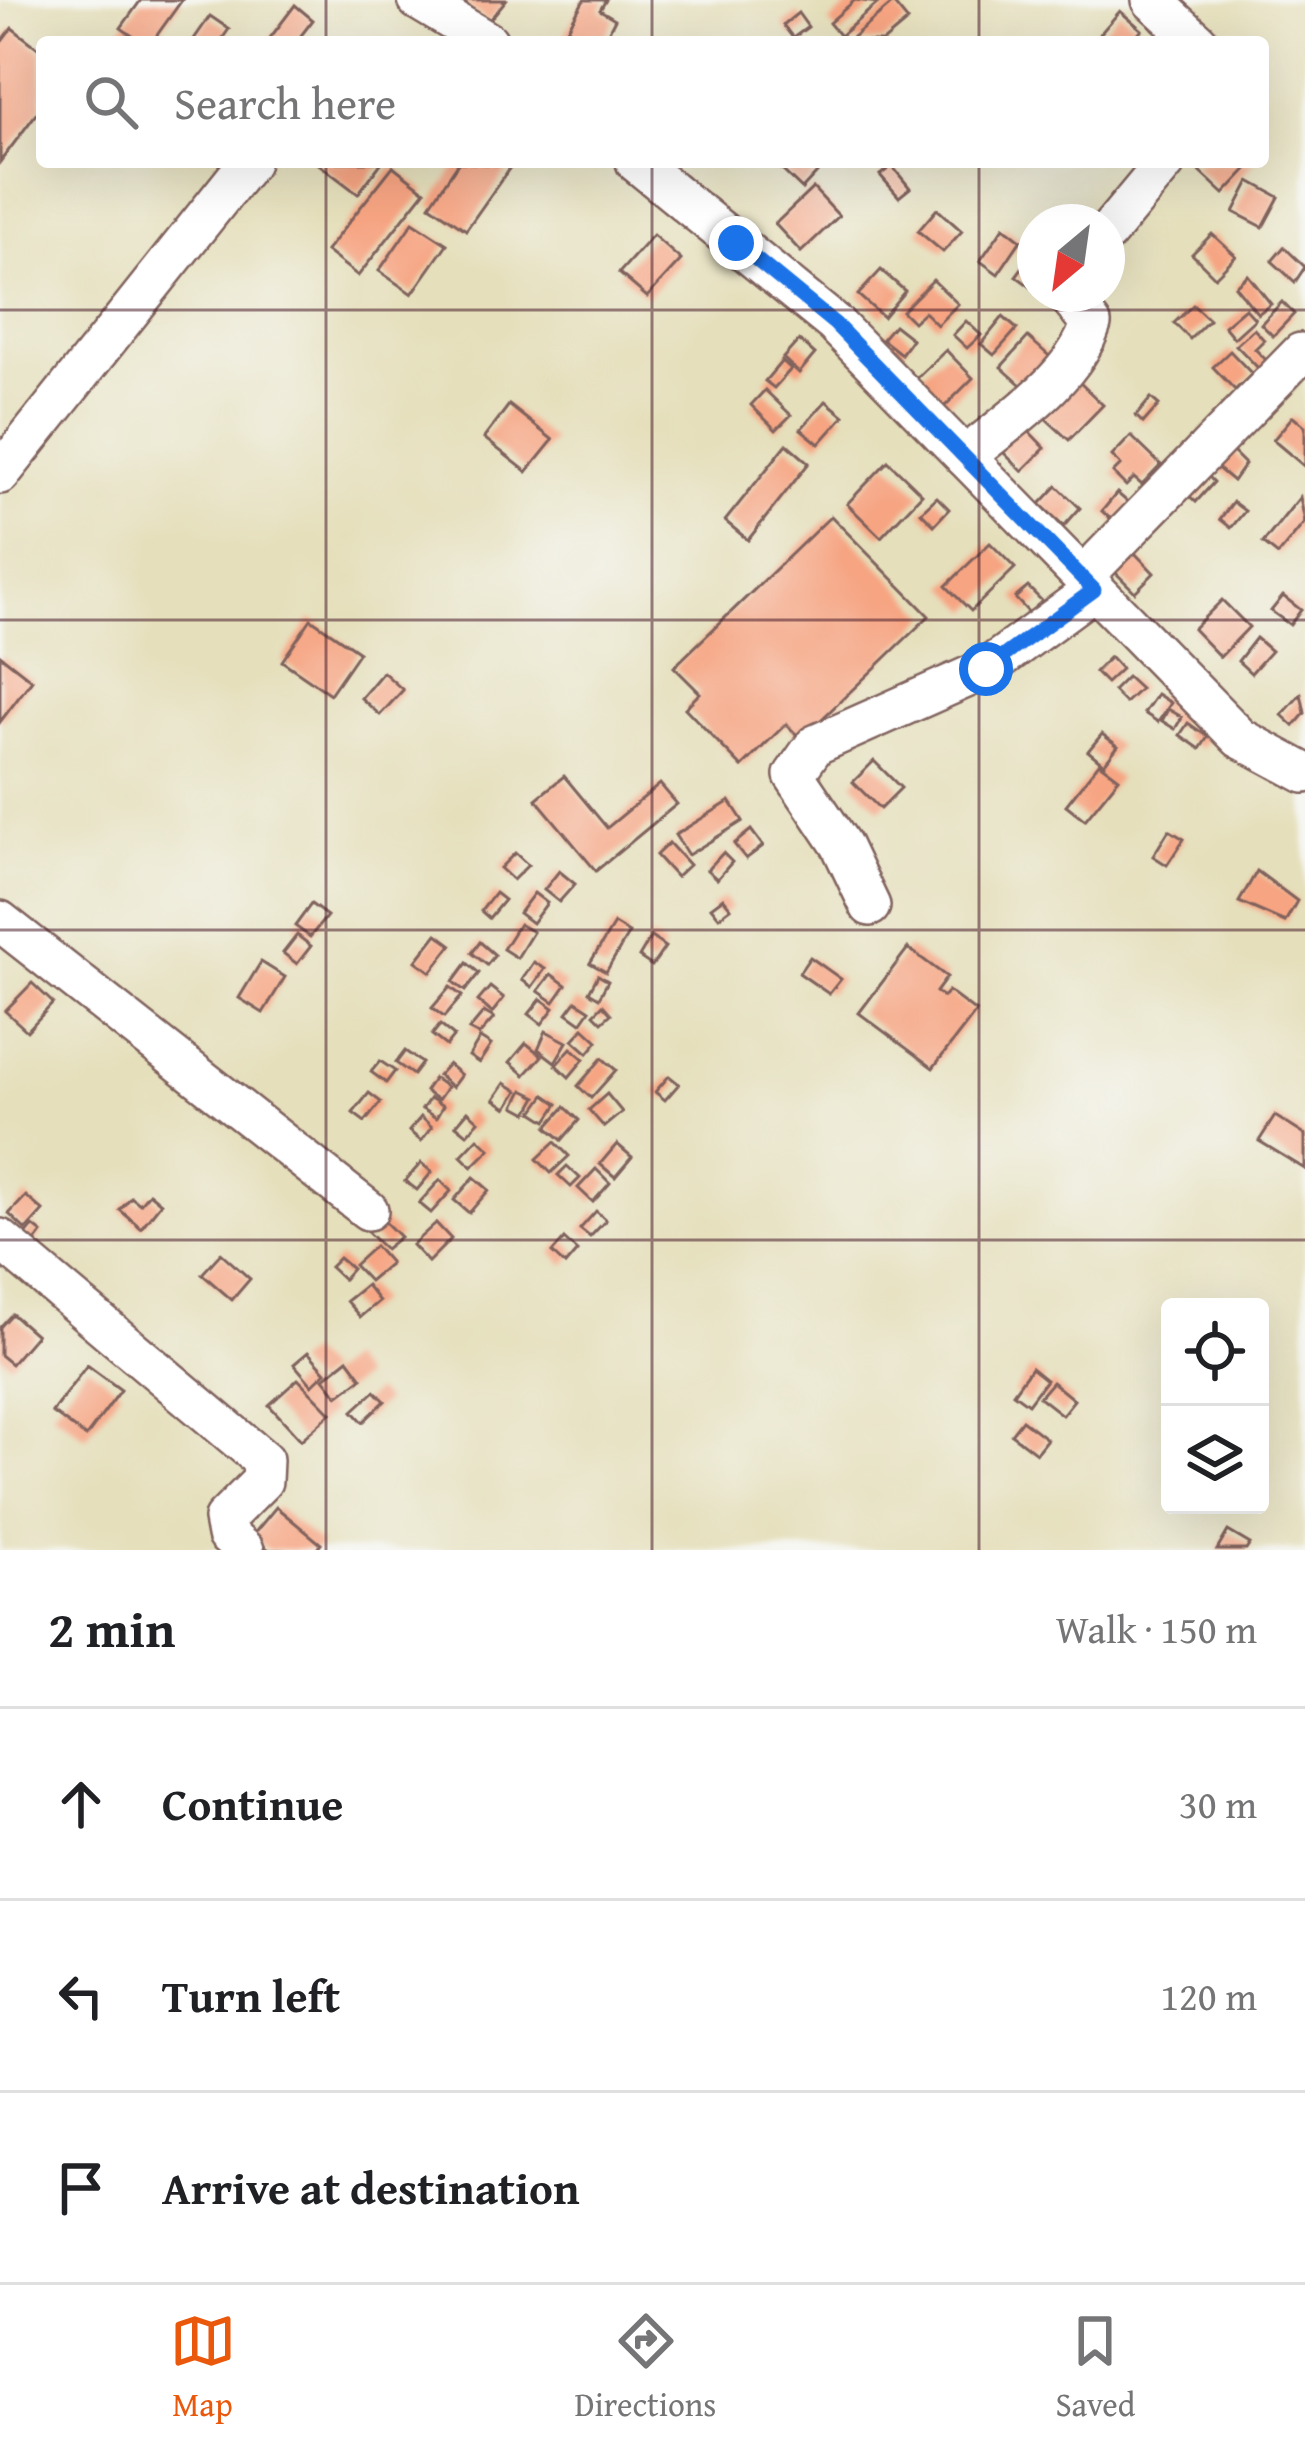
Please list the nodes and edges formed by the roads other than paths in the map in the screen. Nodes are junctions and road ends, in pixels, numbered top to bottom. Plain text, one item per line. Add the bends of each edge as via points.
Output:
1 (418, 0) edge
2 (1152, 0) edge
3 (478, 36) edge
4 (1191, 36) edge
5 (244, 168) edge
6 (643, 168) edge
7 (1161, 168) edge
8 (1125, 211) edge
9 (1081, 312) edge
10 (1301, 352) dead end
11 (965, 457) junction
12 (0, 474) edge
13 (1089, 584) junction
14 (1305, 773) edge
15 (870, 906) dead end
16 (0, 921) edge
17 (368, 1210) dead end
18 (0, 1238) edge
19 (244, 1550) edge

1 - 3 street
2 - 4 street
5 - 12 street
6 - 11 street via 835,324
7 - 8 street
9 - 11 street via 1091,324 1084,343 1036,398
10 - 13 street
11 - 13 street
13 - 14 street via 1240,738
13 - 15 street via 986,669 815,745 794,775
16 - 17 street
18 - 19 street via 263,1460 262,1481 224,1519 227,1535

